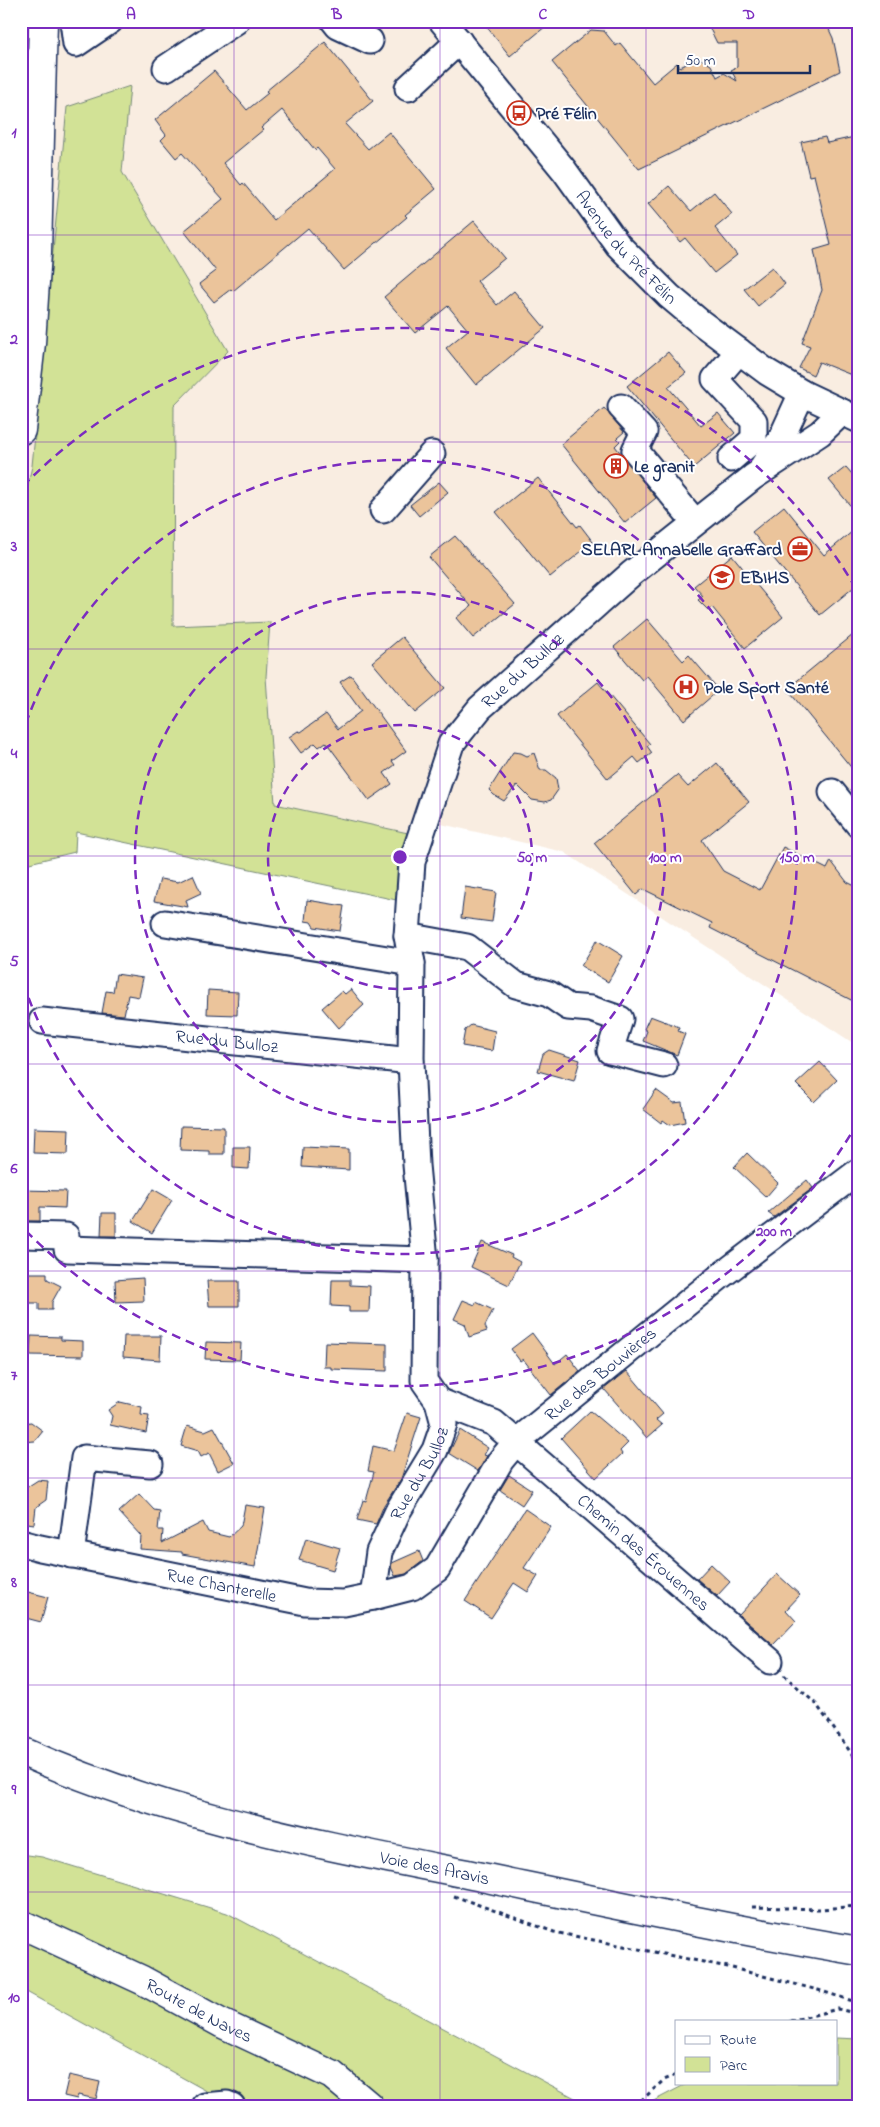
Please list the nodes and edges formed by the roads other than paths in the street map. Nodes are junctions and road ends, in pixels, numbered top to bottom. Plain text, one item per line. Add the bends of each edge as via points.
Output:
1 (43, 21) edge
2 (73, 21) edge
3 (110, 21) edge
4 (236, 21) edge
5 (334, 21) edge
6 (442, 21) edge
7 (370, 41) dead end
8 (459, 41) junction
9 (166, 68) dead end
10 (408, 88) dead end
11 (739, 351) junction
12 (802, 393) junction
13 (621, 407) dead end
14 (850, 416) edge
15 (21, 430) edge
16 (432, 454) dead end
17 (731, 459) dead end
18 (753, 477) junction
19 (383, 510) dead end
20 (696, 522) junction
21 (832, 792) dead end
22 (859, 825) edge
23 (165, 923) dead end
24 (407, 936) junction
25 (412, 963) junction
26 (42, 1021) dead end
27 (411, 1061) junction
28 (664, 1065) dead end
29 (859, 1172) edge
30 (21, 1235) edge
31 (425, 1260) junction
32 (438, 1401) junction
33 (516, 1442) junction
34 (150, 1464) dead end
35 (21, 1543) edge
36 (71, 1555) junction
37 (372, 1597) junction
38 (770, 1662) road end
39 (21, 1751) edge
40 (21, 1924) edge
41 (859, 1951) edge
42 (205, 2106) edge
43 (232, 2106) edge
44 (370, 2106) edge

1 - 15 main road via 36,252 31,343
2 - 3 street via 76,44
4 - 9 street
5 - 7 street
6 - 8 street, Avenue du Pré Félin
8 - 10 street
8 - 11 street, Avenue du Pré Félin via 564,170 618,245 669,296
11 - 12 street, Avenue du Pré Félin
11 - 17 street via 715,379 754,422 754,439
12 - 14 street, Avenue du Pré Félin
12 - 18 street, Rue du Bulloz via 774,452
13 - 20 street via 644,432 635,450
14 - 18 street, Rue du Bulloz
16 - 19 street
18 - 20 street, Rue du Bulloz
20 - 24 street, Rue du Bulloz via 631,574 480,708 451,744 412,862
21 - 22 street
23 - 25 street
24 - 25 street, Rue du Bulloz
24 - 28 street via 467,948 516,985 549,994 568,1006 591,1009 620,1019 610,1051
25 - 27 street, Rue du Bulloz
26 - 27 street, Rue du Bulloz
27 - 31 street, Rue du Bulloz
29 - 33 street, Rue des Bouvières via 718,1278
30 - 31 street via 66,1243
31 - 32 street, Rue du Bulloz via 424,1381
32 - 33 street, Chemin des Érouennes via 494,1423
32 - 37 street, Rue du Bulloz via 444,1424 436,1450 398,1511 379,1552
33 - 37 street, Rue des Bouvières via 501,1460 437,1569 412,1587
33 - 38 street, Chemin des Érouennes
34 - 36 street via 84,1458
35 - 36 street, Rue Chanterelle
36 - 37 street, Rue Chanterelle via 305,1602 344,1603
39 - 41 main road, Voie des Aravis via 160,1805 268,1833 755,1933
40 - 44 main road, Route de Naves via 332,2074
42 - 43 street

